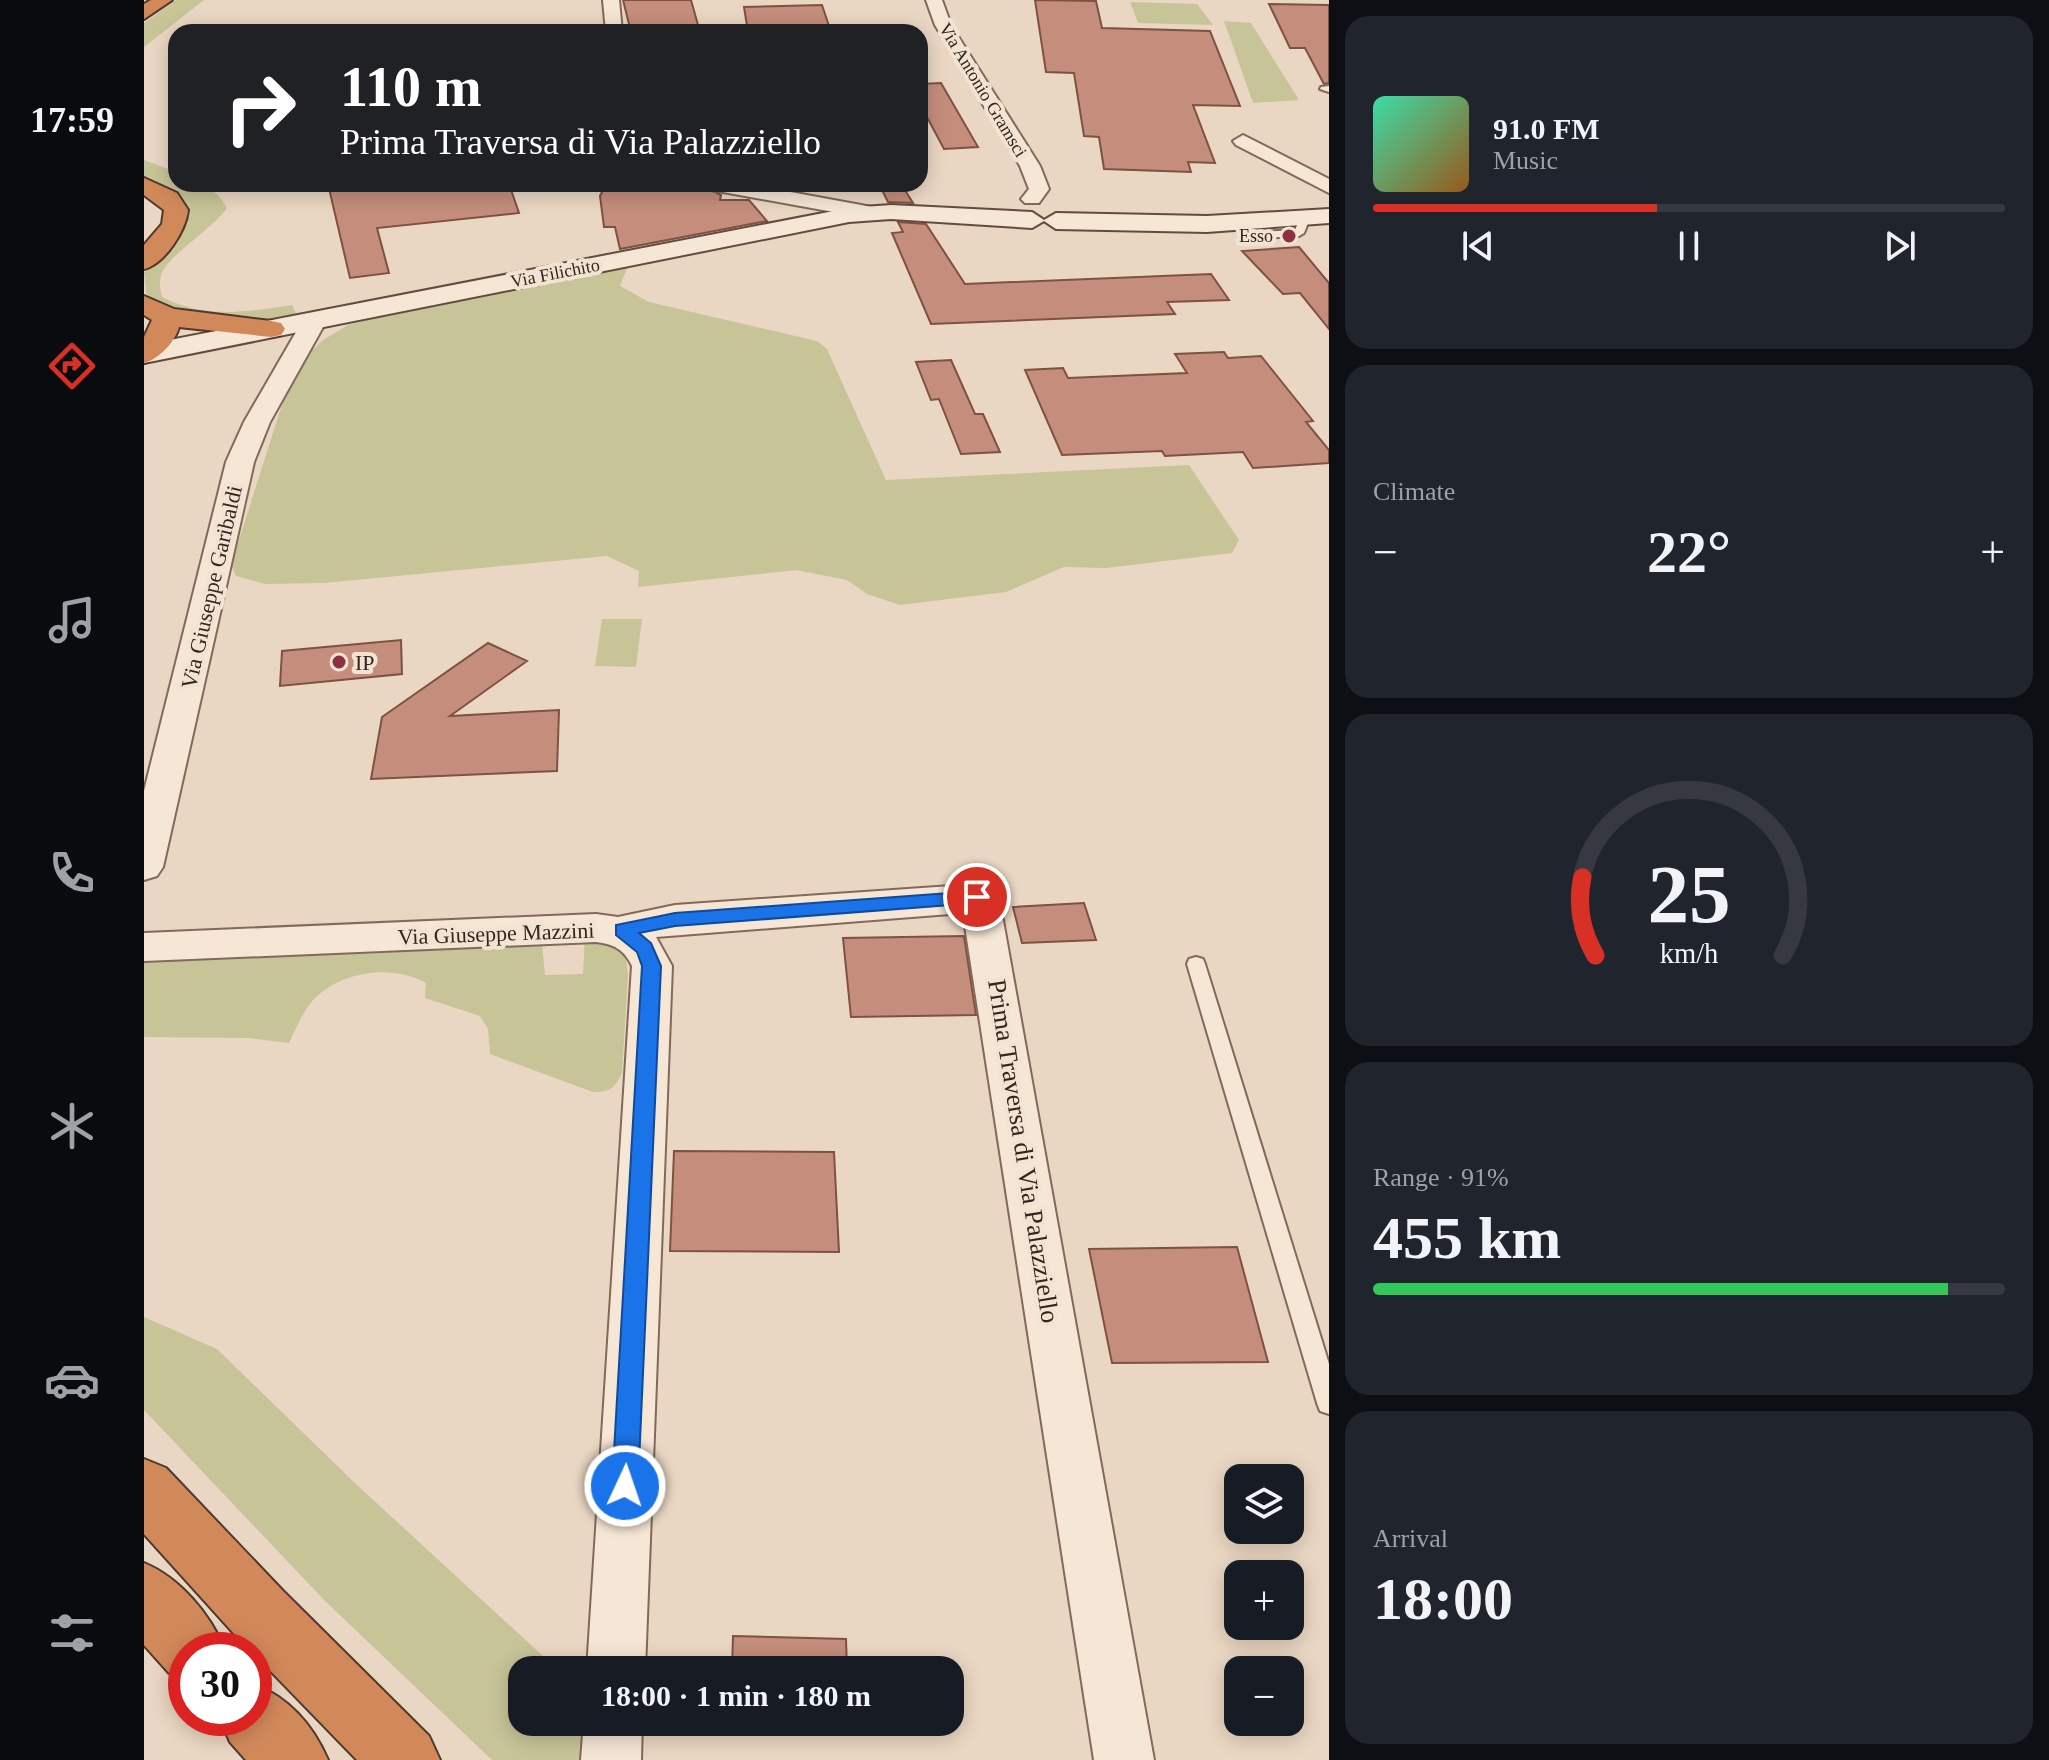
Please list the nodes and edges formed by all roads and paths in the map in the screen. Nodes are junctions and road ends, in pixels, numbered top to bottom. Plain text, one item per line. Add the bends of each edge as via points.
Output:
1 (163, 0) edge
2 (611, 0) edge
3 (934, 0) edge
4 (144, 13) edge
5 (613, 24) edge
6 (1243, 141) dead end
7 (144, 185) edge
8 (1329, 187) edge
9 (756, 192) edge
10 (144, 194) edge
11 (1044, 205) junction
12 (872, 213) junction
13 (1317, 217) edge
14 (144, 243) edge
15 (144, 261) edge
16 (155, 310) edge
17 (315, 320) junction
18 (271, 329) junction
19 (144, 354) edge
20 (144, 867) edge
21 (623, 930) junction
22 (144, 947) edge
23 (1196, 964) dead end
24 (1329, 1403) edge
25 (144, 1489) edge
26 (144, 1595) edge
27 (176, 1632) edge
28 (617, 1656) edge
29 (271, 1736) edge
30 (612, 1736) edge
31 (293, 1760) edge
32 (405, 1760) edge
33 (611, 1760) edge
34 (1124, 1760) edge

1 - 4 highway
2 - 5 street
3 - 11 street, Via Antonio Gramsci via 948,35
6 - 8 street
7 - 15 highway via 168,198 176,210 174,225
9 - 12 street
10 - 14 highway via 161,210 160,222
11 - 12 street, Via Filichito via 968,214
11 - 13 street, Via Filichito via 1127,223
12 - 17 street, Via Filichito
16 - 18 highway
16 - 19 highway via 164,333
17 - 18 street, Via Filichito
17 - 20 street, Via Giuseppe Garibaldi via 240,462
18 - 19 street, Via Filichito
21 - 22 street, Via Giuseppe Mazzini
21 - 28 street, Via Giuseppe Mazzini via 645,948 652,966
21 - 34 street, Prima Traversa di Via Palazziello via 675,919 980,898
23 - 24 lane
25 - 32 highway
26 - 27 highway
29 - 31 highway
30 - 33 street

